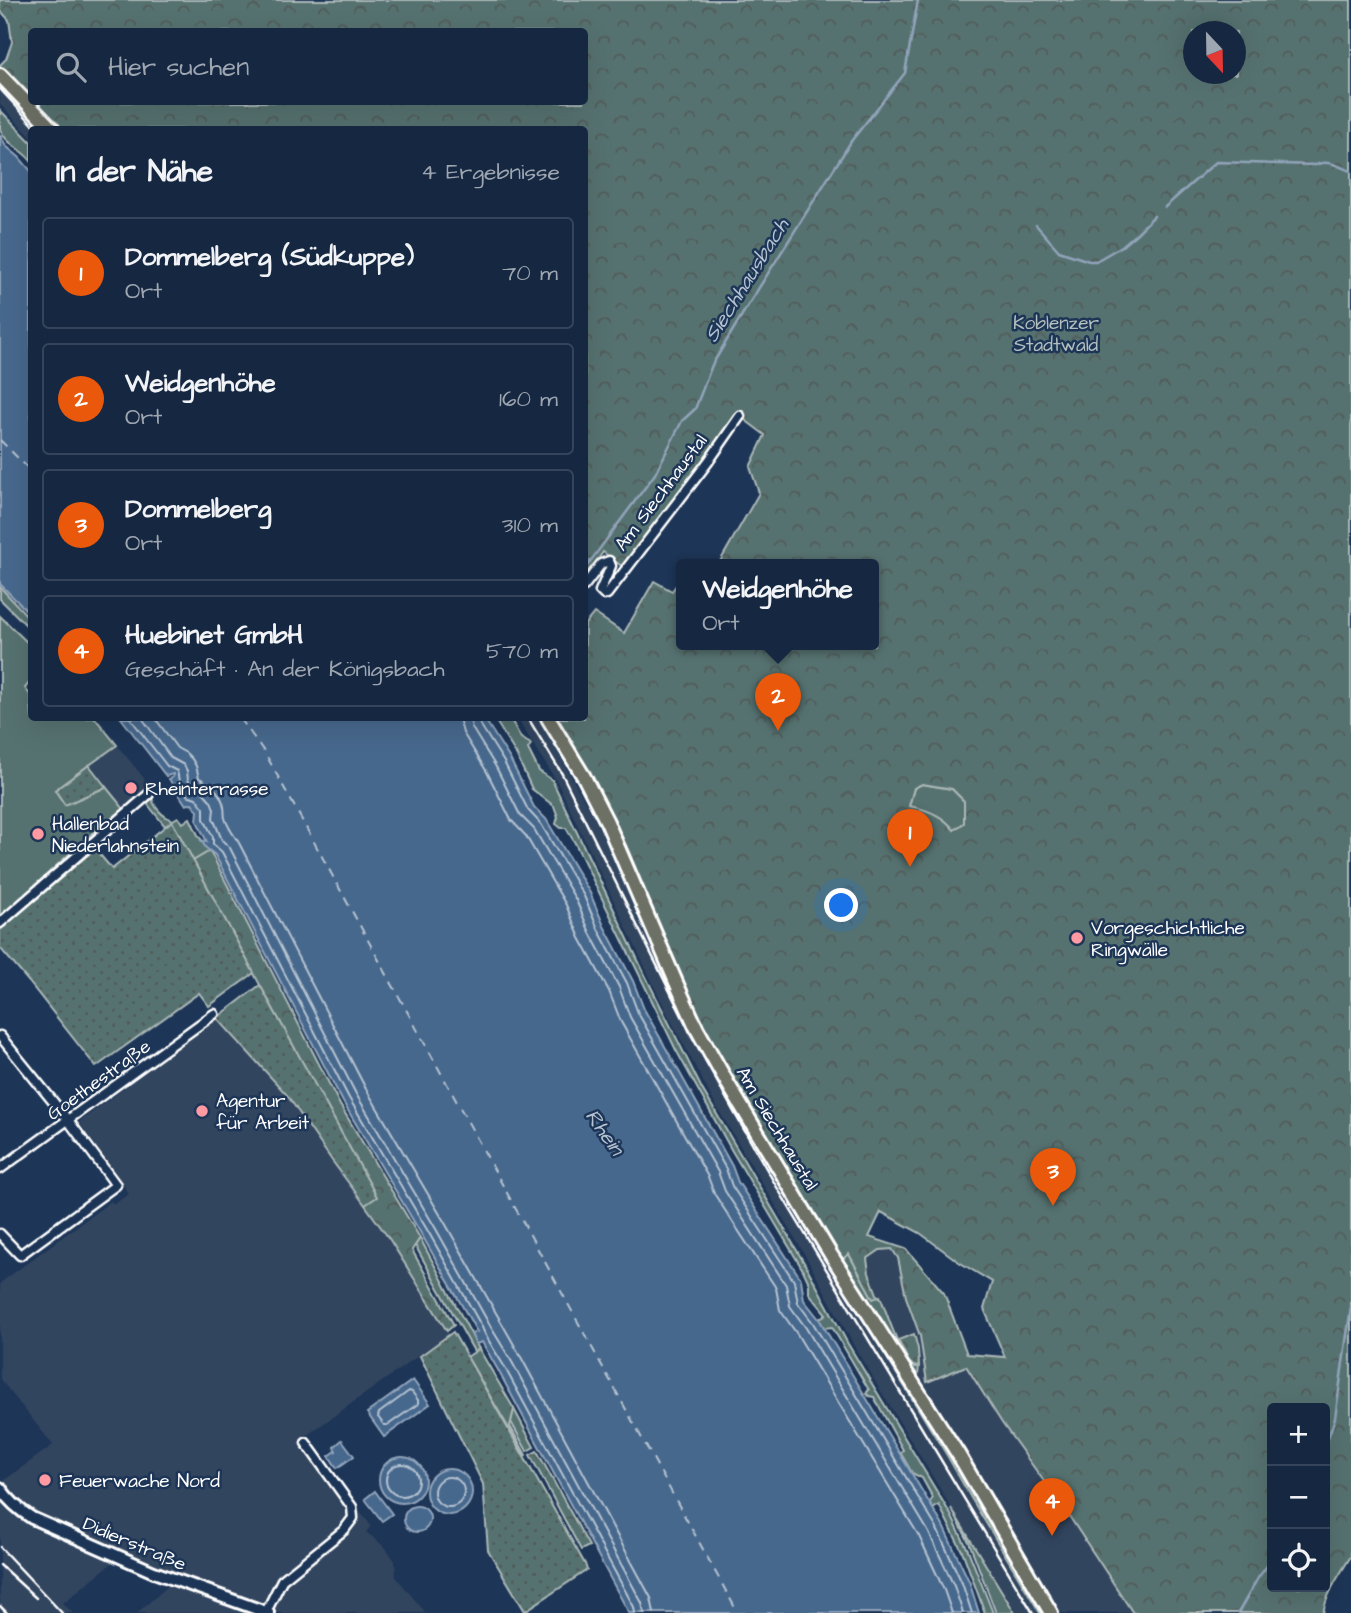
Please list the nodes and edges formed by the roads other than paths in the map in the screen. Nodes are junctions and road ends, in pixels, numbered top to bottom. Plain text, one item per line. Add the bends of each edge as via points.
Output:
1 (0, 75) edge
2 (28, 104) edge
3 (29, 105) edge
4 (49, 126) edge
5 (740, 415) dead end
6 (588, 581) edge
7 (550, 721) edge
8 (149, 794) dead end
9 (0, 923) edge
10 (214, 1014) dead end
11 (0, 1036) edge
12 (68, 1120) junction
13 (0, 1169) edge
14 (0, 1234) edge
15 (306, 1443) dead end
16 (0, 1488) edge
17 (267, 1613) edge
18 (1051, 1613) edge

1 - 2 main road
3 - 4 main road
5 - 6 street, Am Siechhaustal via 607,594 600,591 609,561
7 - 18 main road, Am Siechhaustal via 607,822 703,1040
8 - 9 street
10 - 12 street, Goethestraße
11 - 12 street
12 - 13 street, Goethestraße
12 - 14 street via 116,1185 20,1255
15 - 17 street via 352,1507 354,1518 282,1580
16 - 17 street, Didierstraße via 32,1518 154,1572

